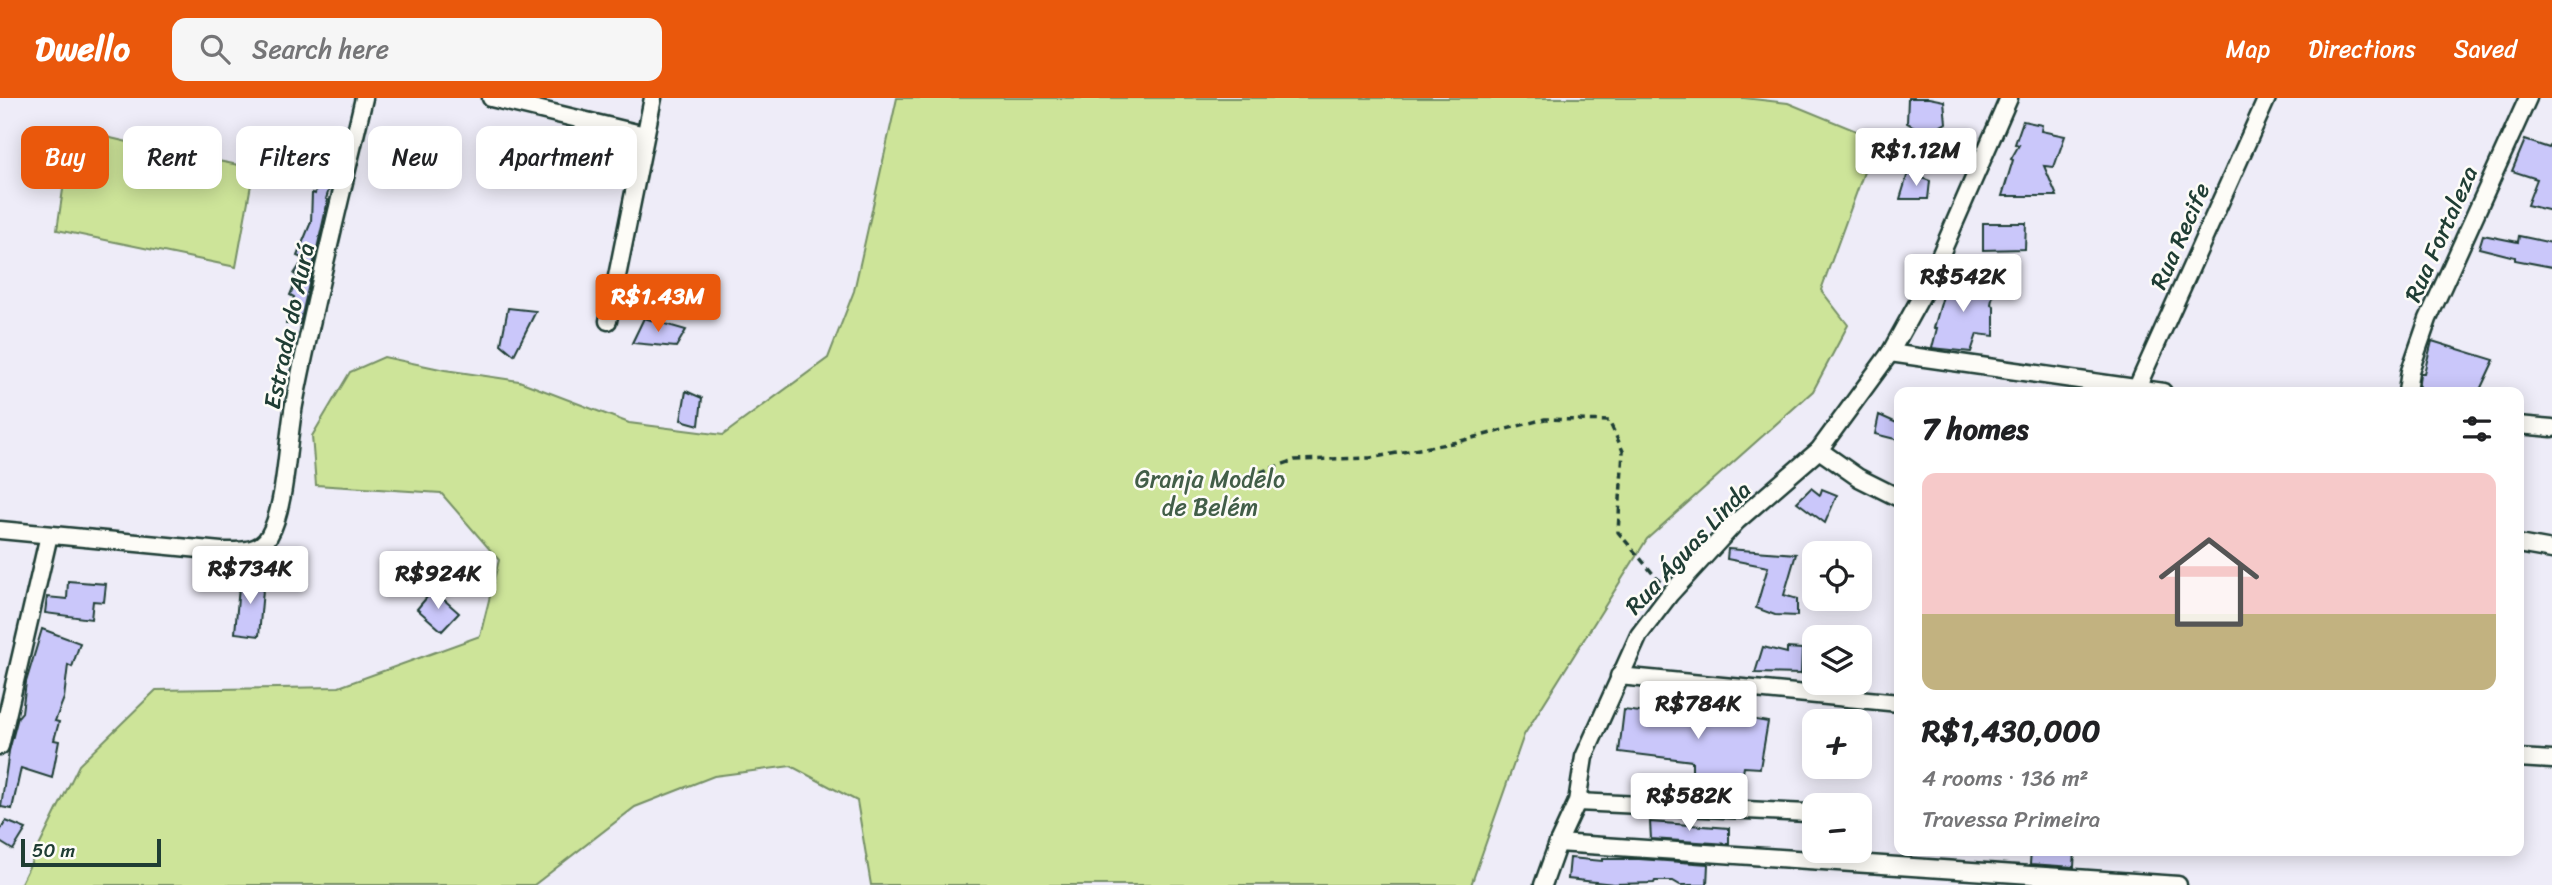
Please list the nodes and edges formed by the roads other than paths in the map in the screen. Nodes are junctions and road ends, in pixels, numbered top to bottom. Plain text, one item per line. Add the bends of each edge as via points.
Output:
1 (364, 98) edge
2 (491, 98) edge
3 (653, 98) edge
4 (2010, 98) edge
5 (2267, 98) edge
6 (2528, 98) edge
7 (645, 135) junction
8 (608, 321) dead end
9 (1890, 353) junction
10 (2110, 387) edge
11 (2138, 387) edge
12 (2408, 387) edge
13 (2524, 426) edge
14 (2552, 428) edge
15 (1819, 450) junction
16 (1894, 496) edge
17 (0, 530) edge
18 (49, 535) junction
19 (2524, 545) edge
20 (2552, 550) edge
21 (1619, 676) junction
22 (1894, 703) edge
23 (0, 746) edge
24 (2524, 758) edge
25 (2552, 760) edge
26 (1577, 802) junction
27 (1802, 813) edge
28 (1558, 843) junction
29 (1543, 885) edge
30 (2178, 885) edge

1 - 18 street, Estrada do Aurá via 294,407 279,511 267,540 247,550 221,551
2 - 7 street
3 - 7 street
4 - 9 street, Rua Águas Linda via 1927,286
5 - 11 street, Rua Recife
6 - 12 street, Rua Fortaleza via 2428,319
7 - 8 street
9 - 10 street
9 - 15 street, Rua Águas Linda
13 - 14 street
15 - 16 street via 1858,478
15 - 21 street, Rua Águas Linda via 1737,521 1670,594 1639,635
17 - 18 street
18 - 23 street
19 - 20 street
21 - 22 street
21 - 26 street, Rua Águas Linda via 1584,757
24 - 25 street
26 - 27 street
26 - 28 street, Rua Águas Linda
28 - 29 street, Rua Águas Linda
28 - 30 street

